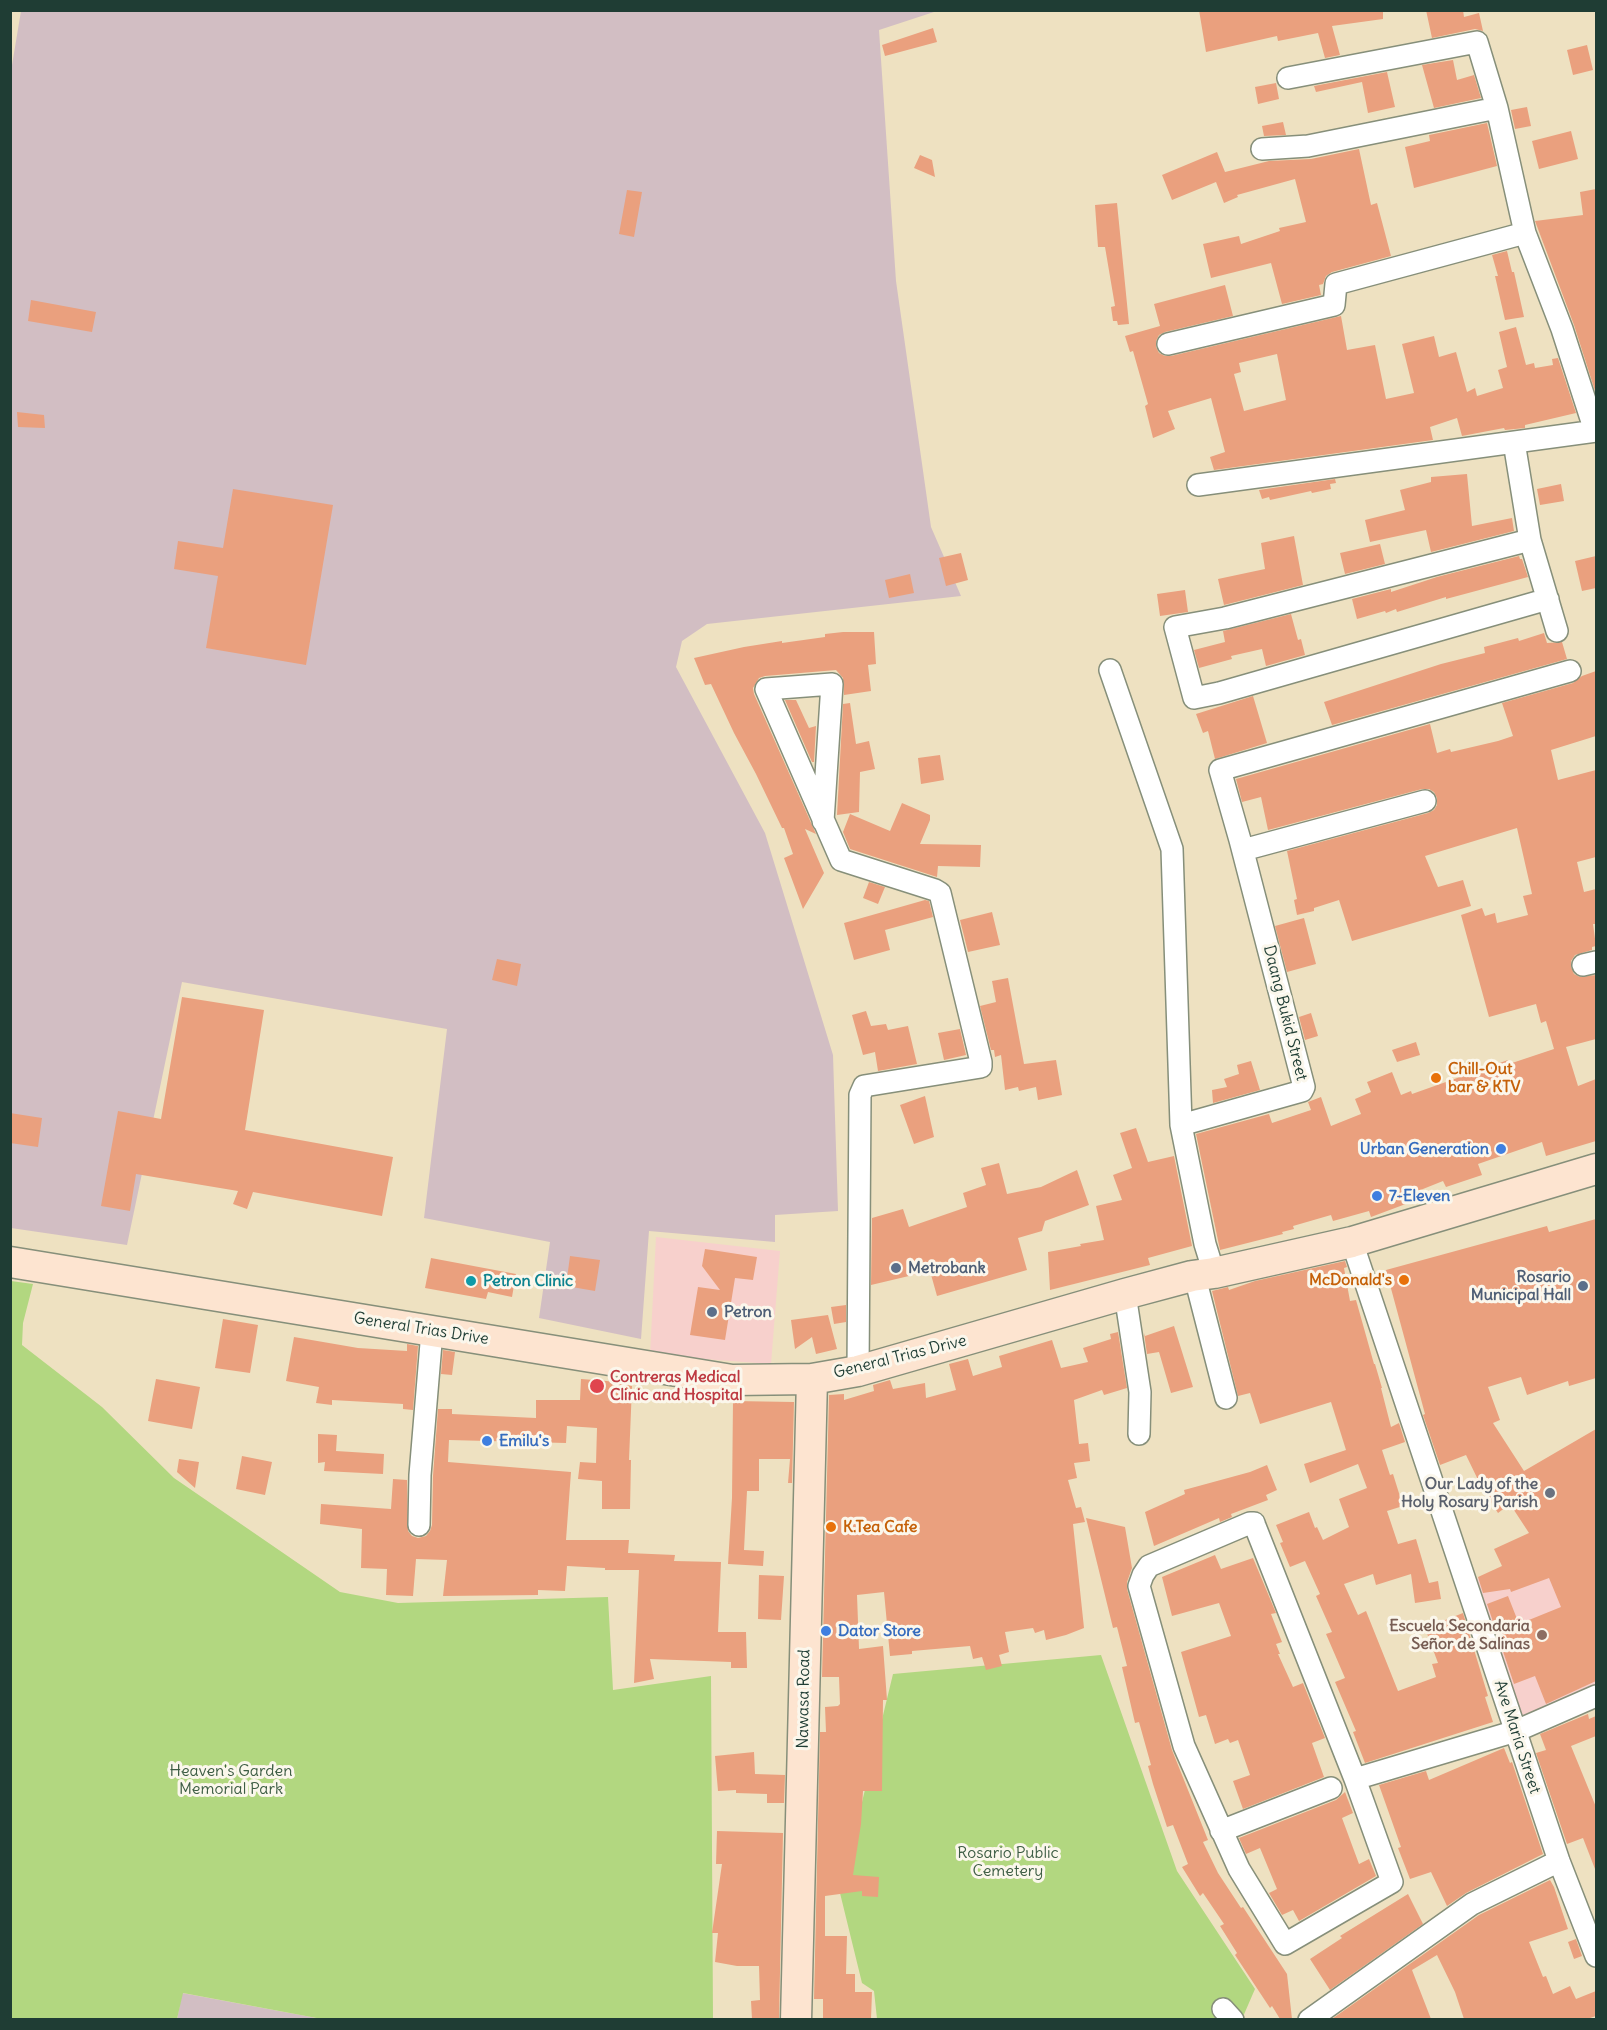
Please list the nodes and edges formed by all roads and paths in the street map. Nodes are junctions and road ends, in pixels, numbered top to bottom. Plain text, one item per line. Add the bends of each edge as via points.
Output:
1 (1288, 78) dead end
2 (1497, 108) junction
3 (1262, 148) dead end
4 (1525, 233) junction
5 (1168, 344) dead end
6 (1596, 431) edge
7 (1514, 442) junction
8 (1198, 485) dead end
9 (1530, 540) junction
10 (1548, 599) junction
11 (1557, 631) dead end
12 (1110, 670) dead end
13 (1570, 671) dead end
14 (1425, 801) dead end
15 (823, 821) junction
16 (1243, 850) junction
17 (1181, 1125) junction
18 (1596, 1169) edge
19 (1352, 1242) junction
20 (10, 1262) edge
21 (1203, 1275) junction
22 (1125, 1294) junction
23 (432, 1331) junction
24 (858, 1371) junction
25 (812, 1379) junction
26 (1226, 1398) dead end
27 (1139, 1434) dead end
28 (419, 1525) dead end
29 (1596, 1695) edge
30 (1515, 1731) junction
31 (1355, 1779) junction
32 (1331, 1788) dead end
33 (1221, 1832) junction
34 (1559, 1861) junction
35 (1596, 1956) edge
36 (796, 2019) edge
37 (1309, 2019) edge

1 - 2 street via 1477,42
2 - 3 street via 1308,146
2 - 4 street
4 - 5 street via 1336,284 1334,305
4 - 6 street
6 - 7 street
7 - 8 street
7 - 9 street
9 - 10 street
9 - 10 street via 1225,618 1175,627 1194,698
10 - 11 street
12 - 17 street via 1172,849
13 - 16 street, Daang Bukid Street via 1220,770
14 - 16 street
15 - 15 street via 832,684 766,689 809,788
15 - 24 street via 841,860 940,893 982,1065 861,1089
16 - 17 street, Daang Bukid Street via 1304,1088
17 - 21 street via 1205,1244
18 - 19 main road, General Trias Drive
19 - 21 main road, General Trias Drive
19 - 30 street, Ave Maria Street
20 - 23 main road, General Trias Drive
21 - 22 main road, General Trias Drive
21 - 26 street via 1197,1289
22 - 24 main road, General Trias Drive
22 - 27 street via 1140,1392
23 - 25 main road, General Trias Drive via 732,1380
23 - 28 street
24 - 25 main road, General Trias Drive
25 - 36 main road, Nawasa Road
29 - 30 street
30 - 31 street
30 - 34 street, Ave Maria Street
31 - 33 street via 1392,1882 1285,1944
31 - 33 street via 1256,1526 1250,1523 1149,1566 1139,1586 1184,1746
32 - 33 street
34 - 35 street, Ave Maria Street
34 - 37 street via 1472,1904

